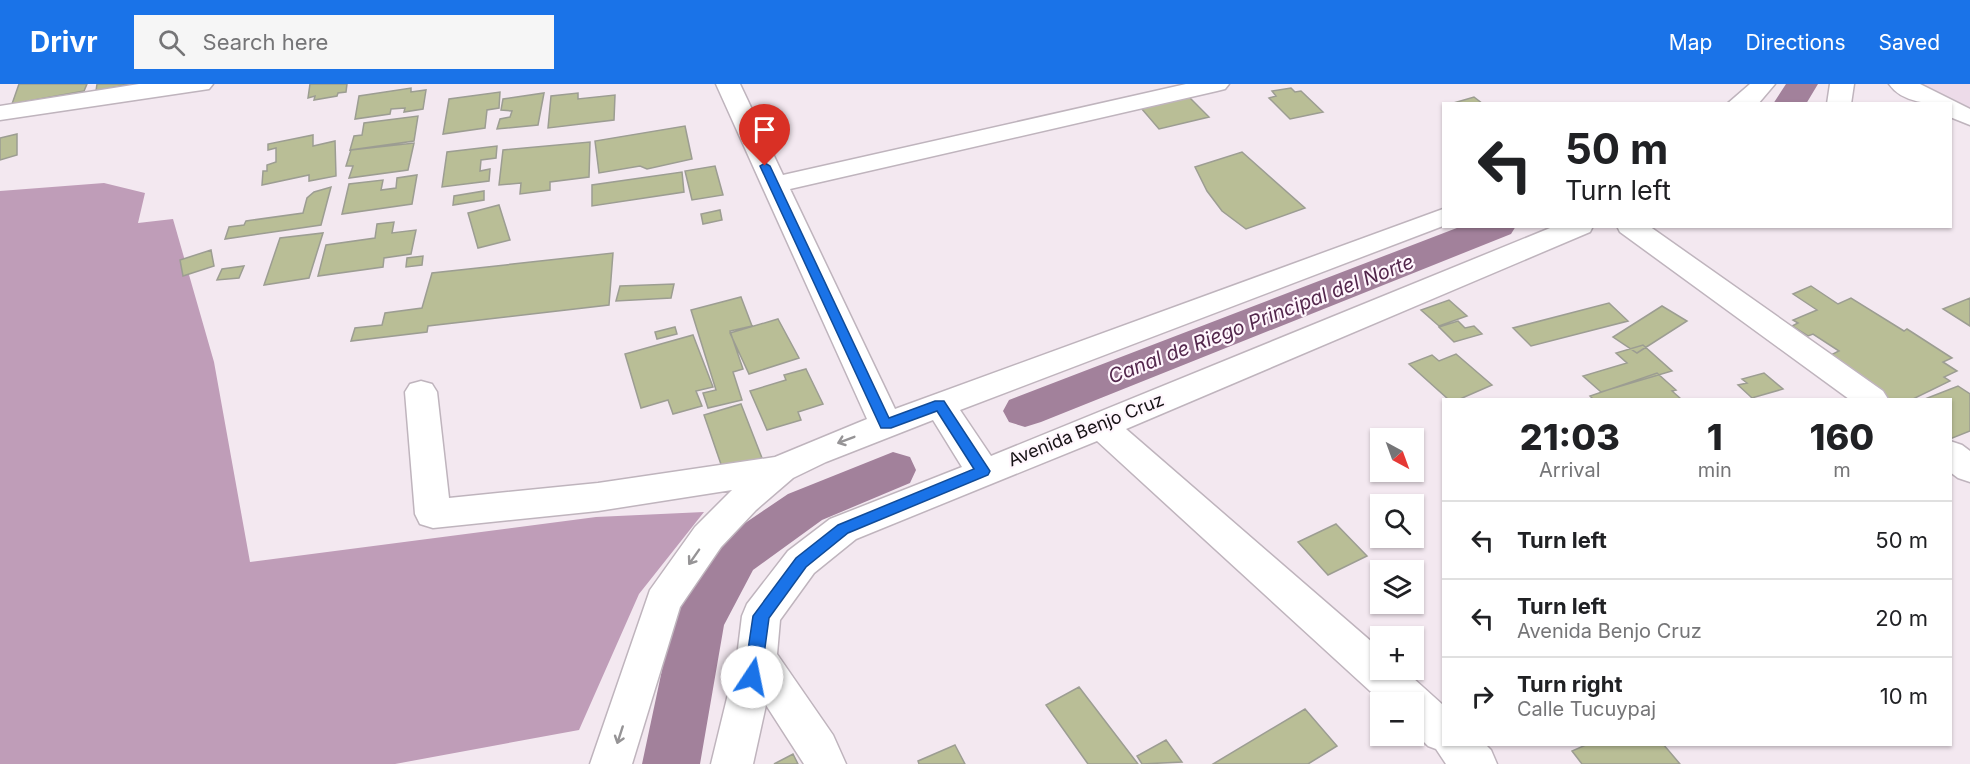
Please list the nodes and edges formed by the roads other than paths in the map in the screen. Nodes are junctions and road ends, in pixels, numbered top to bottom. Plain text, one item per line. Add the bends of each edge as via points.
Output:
1 (201, 84) edge
2 (728, 84) edge
3 (1217, 84) edge
4 (1763, 84) edge
5 (1842, 84) edge
6 (1901, 84) edge
7 (1743, 102) edge
8 (1839, 102) edge
9 (1938, 102) edge
10 (1952, 109) edge
11 (0, 113) edge
12 (1970, 118) edge
13 (773, 185) junction
14 (1442, 217) edge
15 (1575, 228) edge
16 (1633, 228) edge
17 (421, 392) dead end
18 (1871, 398) edge
19 (939, 404) junction
20 (886, 424) junction
21 (1101, 426) junction
22 (1952, 456) edge
23 (781, 469) junction
24 (1970, 469) edge
25 (983, 471) junction
26 (757, 657) junction
27 (1400, 692) edge
28 (1424, 714) edge
29 (1442, 731) edge
30 (1457, 746) edge
31 (611, 764) edge
32 (732, 764) edge
33 (825, 764) edge
34 (1476, 764) edge

1 - 11 street
2 - 13 street
3 - 13 street
4 - 7 street
5 - 8 street
6 - 9 street
10 - 12 street
13 - 20 street
14 - 19 street
15 - 21 street, Avenida Benjo Cruz
16 - 18 street
17 - 23 street via 432,514 598,497
19 - 20 street
19 - 25 street
20 -> 23 street
21 - 25 street, Avenida Benjo Cruz
21 - 27 street
22 - 24 street
23 -> 31 street via 708,537 663,601
25 - 26 street, Avenida Benjo Cruz via 843,529 801,562 761,616
26 - 32 street, Avenida Benjo Cruz
26 - 33 street
28 - 29 street
30 - 34 street

